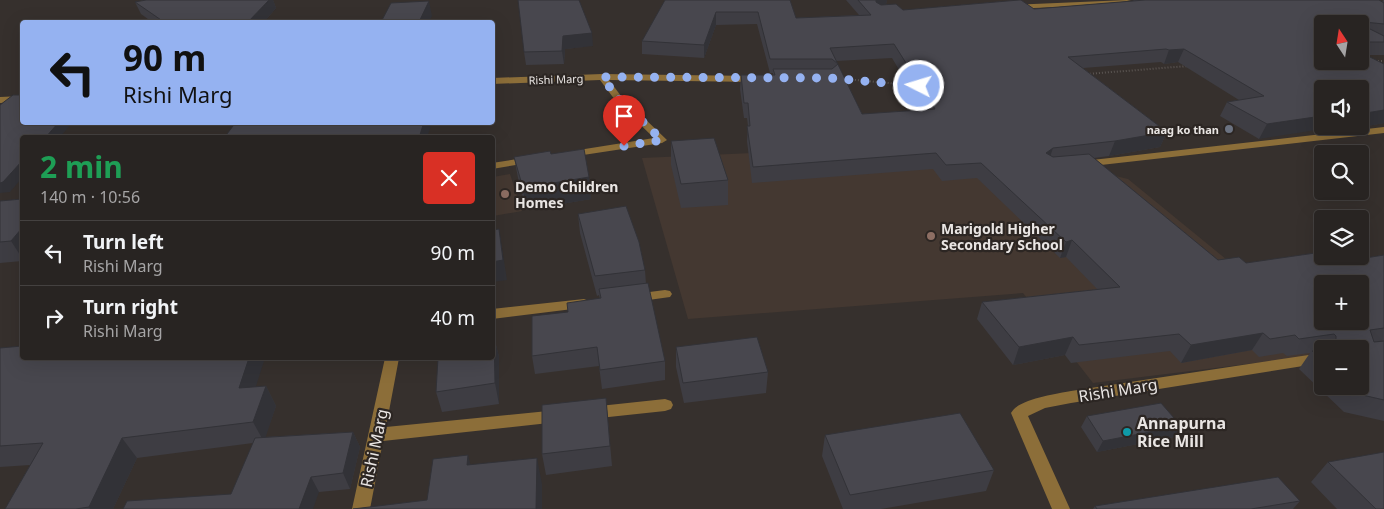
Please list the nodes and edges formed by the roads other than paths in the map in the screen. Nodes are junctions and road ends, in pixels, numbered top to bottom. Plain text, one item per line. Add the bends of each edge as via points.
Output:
1 (1138, 1) edge
2 (1008, 7) edge
3 (602, 77) junction
4 (764, 78) edge
5 (495, 81) edge
6 (20, 99) edge
7 (0, 100) edge
8 (1384, 130) edge
9 (558, 156) edge
10 (540, 158) edge
11 (495, 166) edge
12 (1067, 166) edge
13 (665, 294) dead end
14 (618, 300) edge
15 (599, 302) edge
16 (495, 314) edge
17 (1314, 359) edge
18 (392, 360) edge
19 (665, 405) dead end
20 (376, 435) junction
21 (361, 509) edge
22 (1061, 509) edge

1 - 2 street
3 - 4 street
3 - 5 street, Rishi Marg
3 - 9 street, Rishi Marg via 618,98 662,140
6 - 7 street
8 - 12 street
10 - 11 street
13 - 14 street
15 - 16 street
17 - 22 street, Rishi Marg via 1072,397 1042,403 1019,413
18 - 20 street, Rishi Marg
19 - 20 street
20 - 21 street, Rishi Marg

